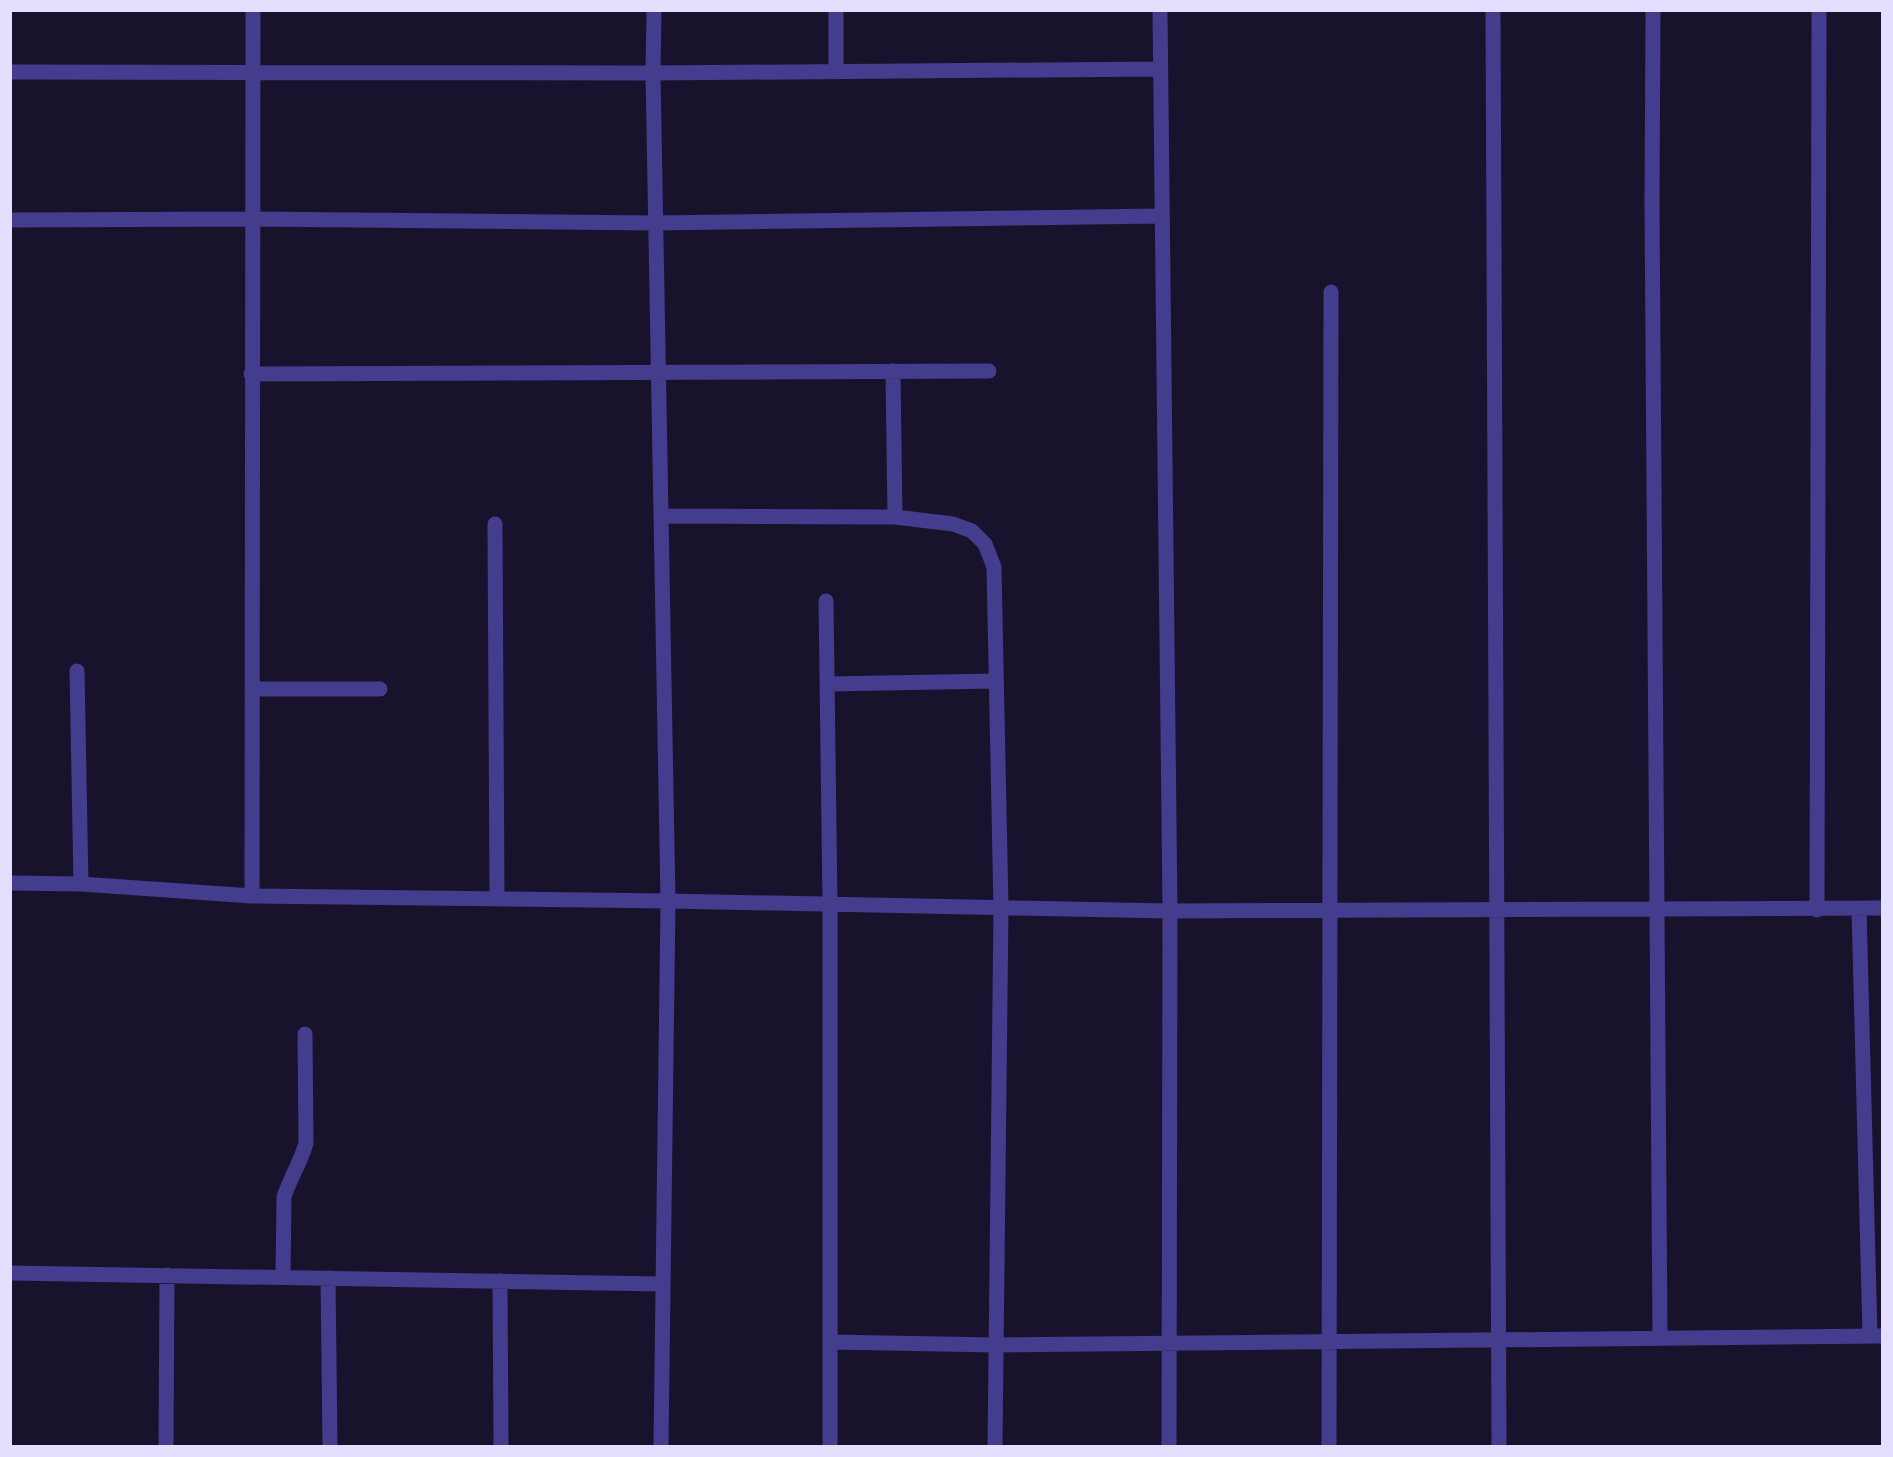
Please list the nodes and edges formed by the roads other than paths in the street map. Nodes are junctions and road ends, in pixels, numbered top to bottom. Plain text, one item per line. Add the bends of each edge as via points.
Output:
1 (253, 10) edge
2 (654, 10) edge
3 (836, 10) edge
4 (1160, 10) edge
5 (1493, 10) edge
6 (1653, 10) edge
7 (1819, 10) edge
8 (1160, 69) junction
9 (254, 71) junction
10 (836, 71) junction
11 (10, 72) edge
12 (652, 73) junction
13 (1161, 216) junction
14 (251, 219) junction
15 (10, 220) edge
16 (655, 223) junction
17 (1331, 292) dead end
18 (658, 371) junction
19 (893, 371) junction
20 (989, 371) dead end
21 (251, 374) junction
22 (661, 516) junction
23 (895, 516) junction
24 (495, 524) dead end
25 (826, 601) dead end
26 (77, 671) dead end
27 (996, 681) junction
28 (827, 684) junction
29 (252, 689) junction
30 (380, 689) dead end
31 (10, 884) edge
32 (81, 884) junction
33 (252, 897) junction
34 (497, 899) junction
35 (668, 901) junction
36 (830, 905) junction
37 (1001, 908) junction
38 (1882, 908) edge
39 (1859, 909) junction
40 (1330, 910) junction
41 (1498, 910) junction
42 (1657, 910) junction
43 (1817, 910) junction
44 (1170, 911) junction
45 (305, 1034) dead end
46 (10, 1273) edge
47 (168, 1275) junction
48 (283, 1277) junction
49 (328, 1278) junction
50 (500, 1281) junction
51 (662, 1284) junction
52 (1876, 1336) edge
53 (1660, 1338) junction
54 (1499, 1339) junction
55 (1329, 1340) junction
56 (830, 1342) junction
57 (1170, 1342) junction
58 (996, 1345) junction
59 (166, 1446) edge
60 (330, 1446) edge
61 (501, 1446) edge
62 (661, 1446) edge
63 (830, 1446) edge
64 (995, 1446) edge
65 (1170, 1446) edge
66 (1329, 1446) edge
67 (1499, 1446) edge

1 - 9 street
2 - 12 street
3 - 10 street
4 - 8 street
5 - 41 street
6 - 42 street
7 - 43 street
8 - 10 street
8 - 13 street
9 - 11 street
9 - 12 street
9 - 14 street
10 - 12 street
12 - 16 street
13 - 16 street
13 - 44 street
14 - 15 street
14 - 16 street
14 - 21 street
16 - 18 street
17 - 40 street
18 - 19 street
18 - 21 street
18 - 22 street
19 - 20 street
19 - 23 street
21 - 29 street
22 - 23 street
22 - 35 street
23 - 27 street via 953,524 972,531 985,544 994,567
24 - 34 street
25 - 28 street
26 - 32 street
27 - 28 street
27 - 37 street
28 - 36 street
29 - 30 street
29 - 33 street
31 - 32 street
32 - 33 street
33 - 34 street
34 - 35 street
35 - 36 street
35 - 51 street
36 - 37 street
36 - 56 street
37 - 44 street
37 - 58 street
38 - 39 street
39 - 43 street
39 - 52 street
40 - 41 street
40 - 44 street
40 - 55 street
41 - 42 street
41 - 54 street
42 - 43 street
42 - 53 street
44 - 57 street
45 - 48 street via 306,1143 284,1197
46 - 47 street
47 - 48 street
47 - 59 street
48 - 49 street
49 - 50 street
49 - 60 street
50 - 51 street
50 - 61 street
51 - 62 street
52 - 53 street
53 - 54 street
54 - 55 street
54 - 67 street
55 - 57 street
55 - 66 street
56 - 58 street
56 - 63 street
57 - 58 street
57 - 65 street
58 - 64 street

